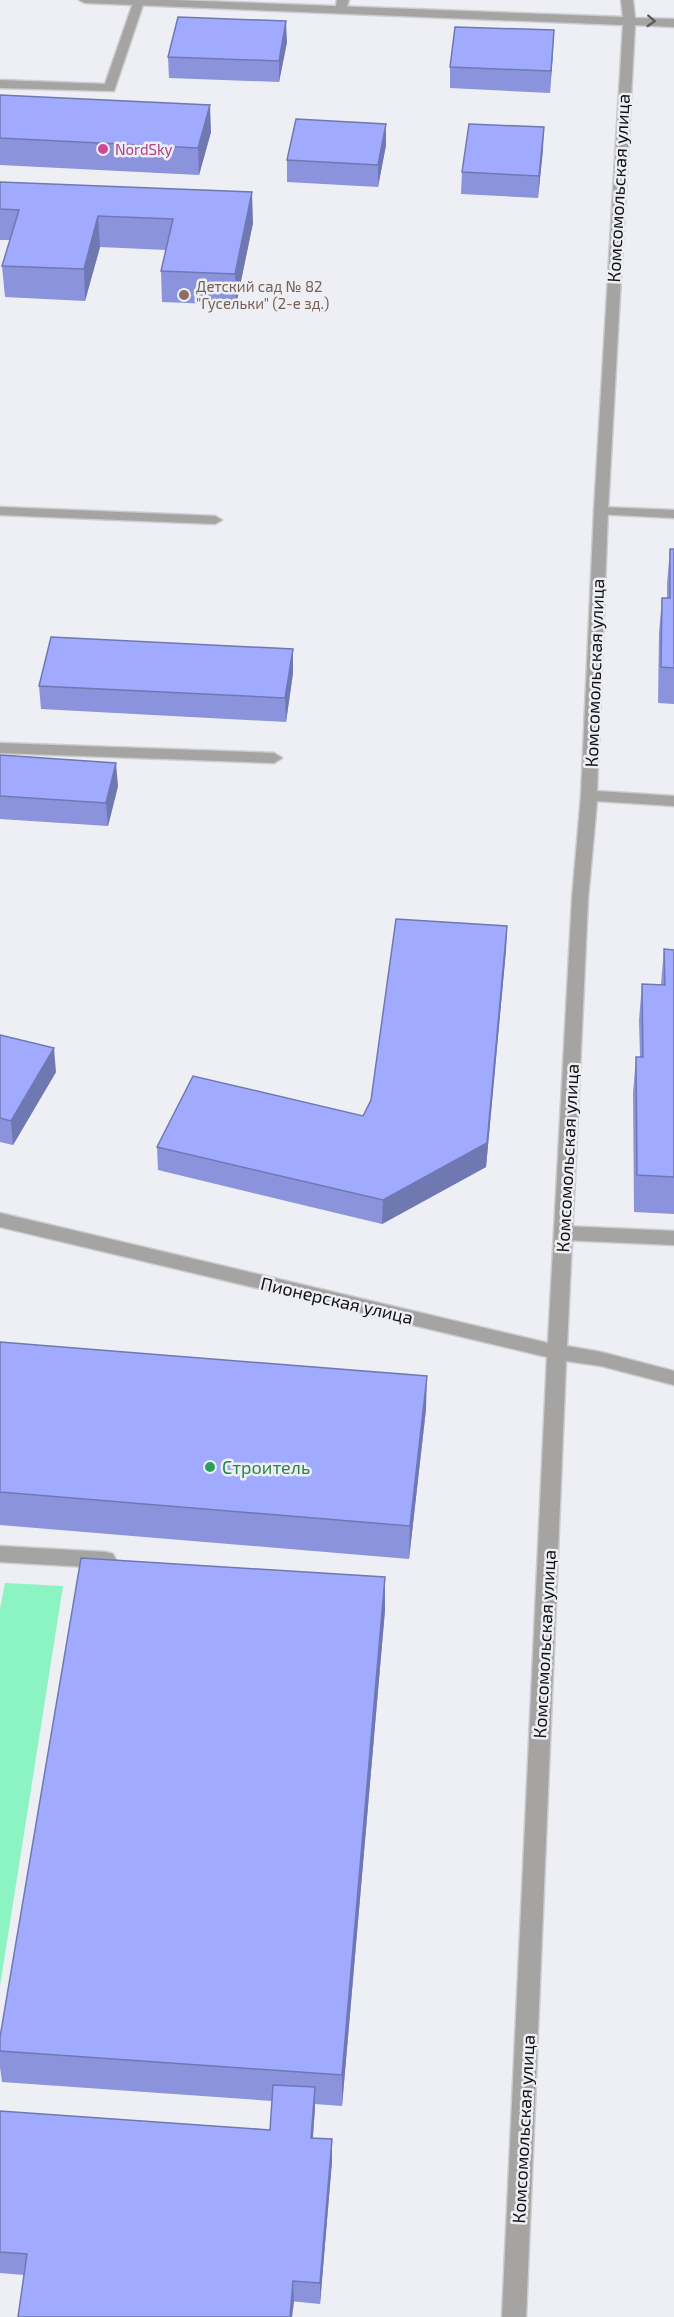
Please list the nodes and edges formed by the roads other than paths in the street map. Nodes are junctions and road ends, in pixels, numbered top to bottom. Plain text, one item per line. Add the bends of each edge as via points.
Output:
1 (85, 0) edge
2 (627, 0) edge
3 (138, 2) junction
4 (342, 5) edge
5 (629, 20) junction
6 (674, 23) edge
7 (0, 84) edge
8 (0, 511) edge
9 (601, 511) junction
10 (674, 514) edge
11 (215, 520) dead end
12 (0, 748) edge
13 (274, 758) dead end
14 (589, 796) junction
15 (674, 801) edge
16 (0, 1220) edge
17 (563, 1233) junction
18 (674, 1238) edge
19 (557, 1352) junction
20 (674, 1378) edge
21 (0, 1554) edge
22 (120, 1561) edge
23 (514, 2317) edge

1 - 3 street
2 - 5 street, Комсомольская улица
3 - 4 street
3 - 7 street via 110,88
4 - 5 street
5 -> 6 street
5 - 9 street, Комсомольская улица
8 - 11 street
9 - 10 street
9 - 14 street, Комсомольская улица
12 - 13 street
14 - 15 street
14 - 17 street, Комсомольская улица
16 - 19 street, Пионерская улица
17 - 18 street
17 - 19 street, Комсомольская улица
19 - 20 street, Пионерская улица
19 - 23 street, Комсомольская улица
21 - 22 street

